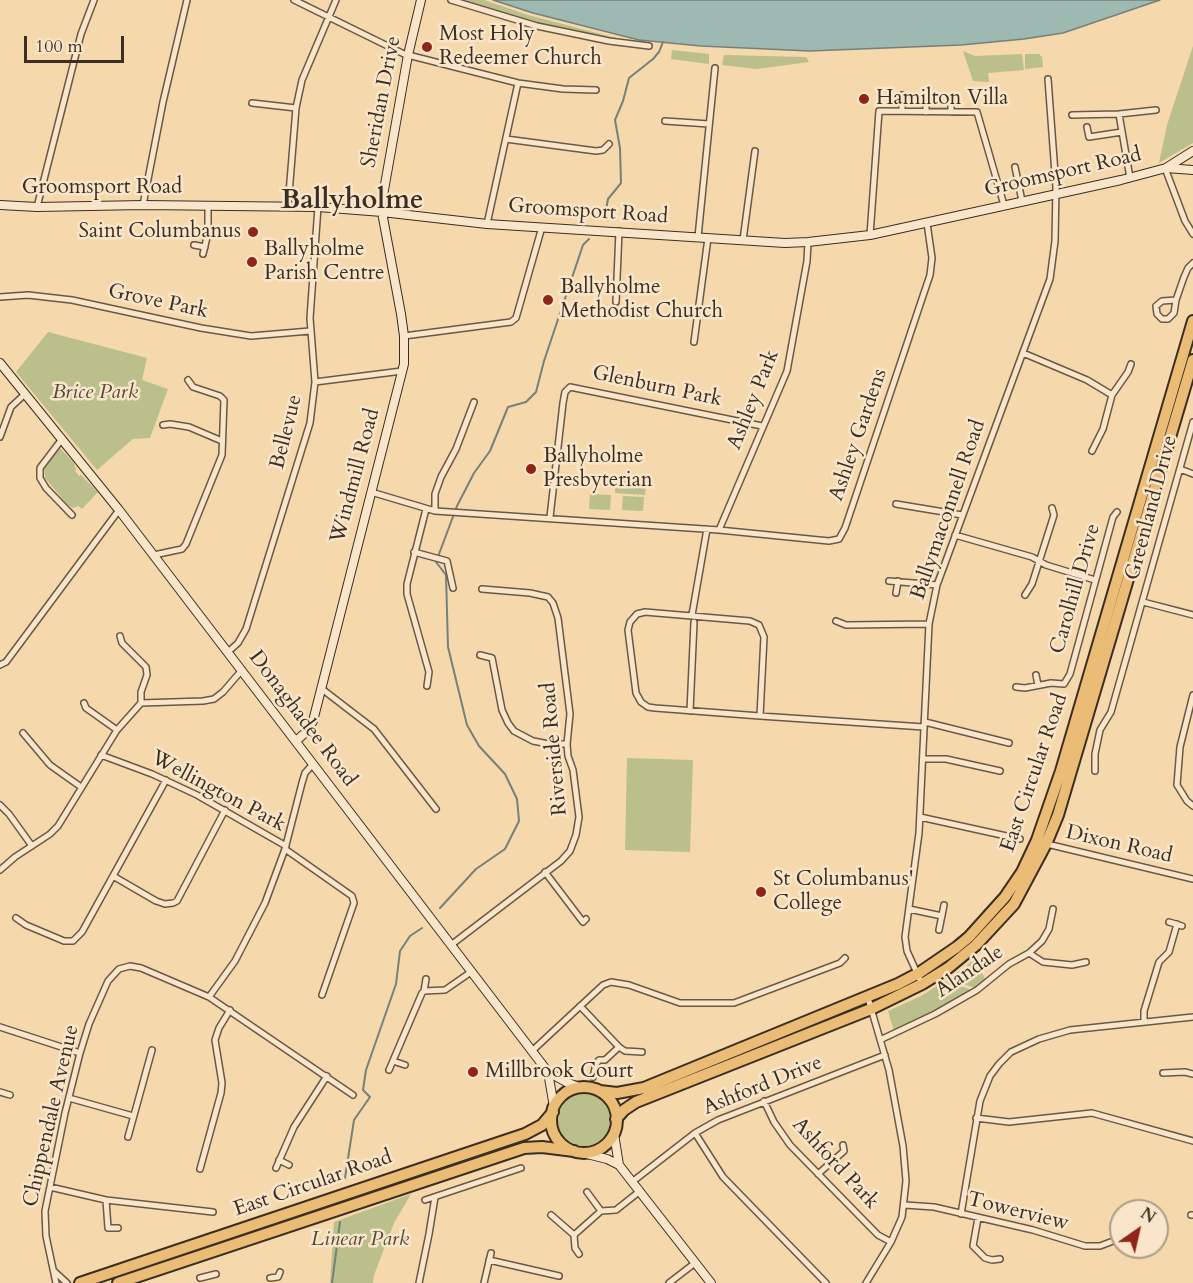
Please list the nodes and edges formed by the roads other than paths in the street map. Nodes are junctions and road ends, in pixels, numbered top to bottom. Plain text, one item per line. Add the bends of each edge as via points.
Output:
1 (94, 0) edge
2 (188, 0) edge
3 (294, 0) edge
4 (336, 0) edge
5 (421, 0) edge
6 (451, 0) edge
7 (329, 18) junction
8 (649, 46) dead end
9 (408, 55) junction
10 (715, 68) dead end
11 (1048, 80) dead end
12 (518, 83) junction
13 (596, 90) dead end
14 (902, 95) dead end
15 (926, 96) dead end
16 (951, 98) dead end
17 (252, 103) dead end
18 (296, 108) junction
19 (1156, 110) dead end
20 (902, 111) junction
21 (926, 112) junction
22 (951, 112) junction
23 (1072, 115) dead end
24 (1119, 117) junction
25 (665, 121) dead end
26 (709, 124) junction
27 (1087, 127) dead end
28 (1122, 132) junction
29 (506, 139) junction
30 (609, 144) dead end
31 (755, 151) dead end
32 (1193, 151) edge
33 (1015, 167) dead end
34 (1165, 168) junction
35 (1193, 170) edge
36 (1130, 178) junction
37 (1055, 194) junction
38 (1022, 201) junction
39 (0, 205) edge
40 (1004, 205) junction
41 (143, 206) junction
42 (208, 206) junction
43 (288, 206) junction
44 (37, 207) junction
45 (318, 207) junction
46 (382, 212) junction
47 (927, 223) junction
48 (487, 224) junction
49 (542, 227) junction
50 (619, 231) junction
51 (1193, 234) edge
52 (870, 235) junction
53 (698, 237) junction
54 (708, 238) junction
55 (743, 240) junction
56 (808, 242) junction
57 (194, 245) dead end
58 (204, 247) junction
59 (203, 254) dead end
60 (1193, 263) edge
61 (0, 297) edge
62 (1176, 300) dead end
63 (616, 302) dead end
64 (1193, 321) edge
65 (310, 331) junction
66 (404, 336) junction
67 (693, 342) dead end
68 (1023, 353) junction
69 (1193, 360) edge
70 (0, 363) edge
71 (1131, 364) dead end
72 (402, 370) junction
73 (188, 380) dead end
74 (315, 382) junction
75 (25, 394) junction
76 (1112, 395) junction
77 (474, 402) dead end
78 (1193, 422) edge
79 (163, 425) dead end
80 (762, 426) junction
81 (0, 437) edge
82 (1099, 438) junction
83 (62, 439) junction
84 (222, 441) junction
85 (1105, 443) dead end
86 (1092, 451) dead end
87 (1180, 469) junction
88 (1193, 474) edge
89 (371, 492) junction
90 (896, 504) dead end
91 (1052, 508) dead end
92 (426, 509) junction
93 (119, 510) junction
94 (435, 511) junction
95 (1117, 512) dead end
96 (72, 515) dead end
97 (963, 515) junction
98 (549, 518) junction
99 (707, 529) junction
100 (719, 530) junction
101 (955, 535) junction
102 (414, 552) junction
103 (154, 555) junction
104 (1039, 561) junction
105 (1095, 580) junction
106 (890, 581) dead end
107 (898, 581) junction
108 (937, 585) junction
109 (453, 588) dead end
110 (482, 589) dead end
111 (896, 593) dead end
112 (1024, 595) dead end
113 (1143, 602) junction
114 (692, 615) junction
115 (1193, 615) edge
116 (836, 621) dead end
117 (694, 622) dead end
118 (929, 624) junction
119 (120, 636) dead end
120 (228, 652) junction
121 (480, 655) dead end
122 (0, 665) edge
123 (242, 670) junction
124 (1036, 675) dead end
125 (427, 686) dead end
126 (1038, 686) junction
127 (1016, 687) dead end
128 (322, 689) junction
129 (1193, 695) edge
130 (84, 703) dead end
131 (141, 703) junction
132 (690, 711) junction
133 (760, 716) junction
134 (924, 725) junction
135 (117, 730) junction
136 (23, 733) dead end
137 (296, 741) junction
138 (1009, 743) dead end
139 (567, 744) junction
140 (101, 755) junction
141 (923, 759) junction
142 (313, 764) junction
143 (1103, 764) dead end
144 (1000, 771) dead end
145 (166, 780) junction
146 (81, 787) junction
147 (0, 805) edge
148 (1193, 806) edge
149 (436, 809) dead end
150 (225, 810) junction
151 (920, 817) junction
152 (1020, 839) dead end
153 (1042, 842) junction
154 (33, 846) junction
155 (285, 848) junction
156 (0, 870) edge
157 (545, 872) junction
158 (114, 876) junction
159 (1193, 879) edge
160 (944, 905) dead end
161 (909, 909) junction
162 (1053, 909) dead end
163 (942, 916) junction
164 (16, 918) dead end
165 (586, 919) dead end
166 (1169, 922) dead end
167 (939, 930) dead end
168 (451, 945) junction
169 (1029, 953) junction
170 (845, 958) dead end
171 (1086, 962) dead end
172 (471, 972) junction
173 (426, 979) dead end
174 (920, 979) junction
175 (424, 991) junction
176 (322, 995) dead end
177 (209, 997) junction
178 (869, 1003) junction
179 (580, 1006) junction
180 (230, 1010) junction
181 (1193, 1017) edge
182 (1144, 1021) junction
183 (0, 1027) edge
184 (882, 1039) junction
185 (619, 1047) junction
186 (152, 1050) dead end
187 (532, 1051) junction
188 (642, 1052) dead end
189 (80, 1053) junction
190 (885, 1055) junction
191 (393, 1060) junction
192 (405, 1065) dead end
193 (389, 1070) dead end
194 (548, 1072) junction
195 (1163, 1073) dead end
196 (1193, 1074) edge
197 (327, 1076) junction
198 (593, 1077) dead end
199 (581, 1088) junction
200 (600, 1091) junction
201 (0, 1092) edge
202 (10, 1095) dead end
203 (353, 1095) dead end
204 (69, 1098) junction
205 (764, 1101) junction
206 (554, 1110) junction
207 (133, 1116) junction
208 (976, 1118) junction
209 (616, 1119) junction
210 (695, 1133) junction
211 (614, 1134) junction
212 (128, 1137) dead end
213 (1193, 1141) edge
214 (843, 1145) dead end
215 (578, 1152) junction
216 (279, 1160) junction
217 (289, 1165) dead end
218 (620, 1165) junction
219 (276, 1168) dead end
220 (522, 1168) dead end
221 (200, 1169) dead end
222 (819, 1174) junction
223 (632, 1182) junction
224 (50, 1188) junction
225 (639, 1191) junction
226 (587, 1192) dead end
227 (435, 1197) junction
228 (106, 1200) junction
229 (425, 1200) dead end
230 (905, 1205) junction
231 (601, 1211) junction
232 (213, 1212) dead end
233 (961, 1214) junction
234 (551, 1215) dead end
235 (978, 1218) junction
236 (118, 1228) dead end
237 (574, 1235) junction
238 (891, 1242) junction
239 (1109, 1243) edge
240 (491, 1253) dead end
241 (579, 1254) dead end
242 (1000, 1259) dead end
243 (489, 1260) junction
244 (695, 1263) junction
245 (54, 1271) junction
246 (216, 1274) dead end
247 (208, 1276) junction
248 (560, 1276) dead end
249 (200, 1278) dead end
250 (270, 1278) dead end
251 (278, 1278) edge
252 (56, 1283) edge
253 (67, 1283) edge
254 (80, 1283) edge
255 (118, 1283) edge
256 (210, 1283) edge
257 (419, 1283) edge
258 (484, 1283) edge
259 (669, 1283) edge
260 (711, 1283) edge
261 (826, 1283) edge
262 (866, 1283) edge

1 - 44 street via 81,34
2 - 41 street
3 - 7 street
4 - 7 street
5 - 9 main road, Sheridan Drive
6 - 8 street via 537,26
7 - 9 street
7 - 18 street via 302,80
9 - 12 street
9 - 46 main road, Sheridan Drive
10 - 26 street
11 - 37 street, Ballymaconnell Road
12 - 13 street
12 - 29 street
14 - 20 street
15 - 21 street
16 - 22 street
17 - 18 street
18 - 43 street
19 - 24 street
20 - 21 street
20 - 52 street via 879,111
21 - 22 street
22 - 40 street via 977,112
23 - 24 street
24 - 28 street
25 - 26 street
26 - 53 street
27 - 28 street via 1089,137
28 - 36 street
29 - 30 street via 596,151
29 - 48 street
31 - 55 street
32 - 34 main road
33 - 38 street
34 - 35 main road
34 - 36 main road, Groomsport Road
34 - 51 street
36 - 37 main road, Groomsport Road
37 - 38 main road, Groomsport Road
37 - 68 street, Ballymaconnell Road via 1050,279
38 - 40 main road, Groomsport Road
39 - 44 main road, Groomsport Road
40 - 47 main road, Groomsport Road
41 - 42 main road, Groomsport Road
41 - 44 main road, Groomsport Road
42 - 43 main road, Groomsport Road
42 - 58 street
43 - 45 main road, Groomsport Road
45 - 46 main road, Groomsport Road
45 - 65 street, Bellevue
46 - 48 main road, Groomsport Road
46 - 66 main road, Windmill Road
47 - 52 main road, Groomsport Road
47 - 100 street, Ashley Gardens via 930,275 839,539
48 - 49 main road, Groomsport Road
49 - 50 main road, Groomsport Road
49 - 66 street via 516,318 511,322
50 - 53 main road, Groomsport Road
50 - 63 street
52 - 56 main road, Groomsport Road
53 - 54 main road, Groomsport Road
54 - 55 main road, Groomsport Road
54 - 67 street
55 - 56 main road, Groomsport Road
56 - 80 street, Ashley Park via 791,358
57 - 58 street
58 - 59 street
60 - 62 street
61 - 65 street, Grove Park via 27,295 72,300 251,336
64 - 153 highway, East Circular Road
65 - 74 street, Bellevue
66 - 72 main road, Windmill Road
68 - 76 street
68 - 97 street, Ballymaconnell Road
69 - 153 highway, East Circular Road via 1067,786
70 - 75 main road, Donaghadee Road
71 - 76 street via 1132,373
72 - 74 street
72 - 89 main road, Windmill Road
73 - 84 street via 192,387 224,400
74 - 120 street, Bellevue via 310,423 246,629
75 - 81 street via 11,406
75 - 83 main road, Donaghadee Road
76 - 82 street
77 - 94 street via 441,477
78 - 87 street, Greenland Drive
79 - 84 street via 189,428
80 - 98 street, Glenburn Park via 570,387 562,403
80 - 100 street, Ashley Park
82 - 85 street
82 - 86 street
83 - 93 main road, Donaghadee Road
83 - 96 street via 40,468 40,478
84 - 103 street via 222,455 186,544 182,549
87 - 88 street
87 - 113 street, Greenland Drive
89 - 92 street
89 - 128 main road, Windmill Road
90 - 97 street
91 - 104 street via 1054,515
92 - 94 street
92 - 102 street
93 - 103 main road, Donaghadee Road
93 - 122 street
94 - 98 street
95 - 105 street, Carolhill Drive
97 - 101 street, Ballymaconnell Road
98 - 99 street
99 - 100 street
99 - 114 street
101 - 104 street
101 - 108 street, Ballymaconnell Road
102 - 109 street via 447,561
102 - 125 street via 406,584 429,672
103 - 120 main road, Donaghadee Road
104 - 105 street
104 - 112 street
105 - 126 street, Carolhill Drive via 1070,674 1064,684
106 - 107 street
107 - 108 street
107 - 111 street
108 - 118 street, Ballymaconnell Road
110 - 139 street, Riverside Road via 530,593 548,597 553,603 570,714
113 - 115 street, Greenland Drive
113 - 143 street, Greenland Drive via 1112,712 1100,730 1095,767
114 - 132 street via 645,612 630,622 628,630 636,693 641,702 648,707
114 - 133 street via 759,625 763,631
116 - 118 street via 846,625
117 - 132 street
118 - 134 street, Ballymaconnell Road
119 - 131 street via 146,667
120 - 123 main road, Donaghadee Road
121 - 139 street via 492,658 502,710 514,731 533,741
123 - 131 street via 214,699
123 - 137 main road, Donaghadee Road
124 - 126 street, Carolhill Drive
126 - 127 street, Carolhill Drive
128 - 137 main road, Windmill Road via 313,721
128 - 149 street via 374,729
129 - 148 street via 1180,747 1176,785
130 - 135 street
131 - 135 street
132 - 133 street
133 - 134 street
134 - 138 street
134 - 141 street, Ballymaconnell Road
135 - 140 street
136 - 146 street via 50,765
137 - 142 main road, Donaghadee Road
139 - 157 street, Riverside Road via 579,817 576,835 570,851
140 - 145 street, Wellington Park
140 - 146 street
141 - 144 street via 946,759
141 - 151 street, Ballymaconnell Road
142 - 155 street via 305,773
142 - 168 main road, Donaghadee Road
145 - 150 street, Wellington Park
145 - 158 street
146 - 154 street via 58,826
147 - 154 street
150 - 155 street, Wellington Park
150 - 158 street via 177,901 156,901
151 - 152 street
151 - 161 street, Ballymaconnell Road
153 - 159 street, Dixon Road
153 - 174 highway, East Circular Road via 992,913
154 - 156 street
155 - 176 street, Wellington Park via 352,896 354,903
155 - 177 street via 249,935
157 - 165 street via 583,922
157 - 168 street, Riverside Road
158 - 164 street via 73,941 26,926
160 - 163 street
161 - 163 street
161 - 174 street, Ballymaconnell Road via 907,951
162 - 169 street, Alandale via 1049,929
163 - 167 street
166 - 182 street via 1179,925 1169,952 1159,962
168 - 172 main road, Donaghadee Road
169 - 171 street via 1043,962
169 - 184 street, Alandale via 977,990
170 - 179 street via 734,1004 680,1003 619,982 603,985
172 - 175 street via 445,990
172 - 187 main road, Donaghadee Road
173 - 175 street
174 - 178 highway, East Circular Road
175 - 191 street
177 - 180 street, Chippendale Avenue
177 - 189 street, Chippendale Avenue via 141,968 119,969 108,981
178 - 184 street
178 - 200 highway, East Circular Road via 644,1088 617,1093
178 - 209 highway, East Circular Road via 636,1102
179 - 185 street
179 - 187 street
180 - 197 street, Chippendale Avenue
180 - 221 street via 214,1040 221,1093
181 - 182 street
182 - 208 street via 1070,1030 1011,1052 990,1076
183 - 189 street
184 - 190 street
185 - 188 street
185 - 198 street via 605,1060 597,1058
186 - 207 street
187 - 194 main road, Donaghadee Road
189 - 204 street, Chippendale Avenue
190 - 205 street, Ashford Drive
190 - 230 street via 903,1146
191 - 192 street
191 - 193 street
194 - 199 main road, Donaghadee Road
194 - 206 main road
195 - 196 street
197 - 203 street, Chippendale Avenue
197 - 216 street via 294,1127
199 - 200 highway
199 - 206 highway via 565,1094
200 - 209 highway via 612,1103
201 - 202 street
204 - 207 street
204 - 224 street, Chippendale Avenue
205 - 210 street, Ashford Drive
205 - 222 street, Ashford Park via 790,1145
206 - 215 highway via 552,1122 558,1140
206 - 254 highway, East Circular Road via 542,1125 525,1134
207 - 212 street
208 - 213 street via 1009,1122 1092,1113
208 - 233 street
209 - 211 highway
210 - 223 street, Ashford Drive
210 - 261 street via 723,1177
211 - 215 highway via 601,1148
211 - 218 main road
214 - 222 street via 844,1151
215 - 218 main road
215 - 255 highway, East Circular Road via 524,1148
216 - 217 street
216 - 219 street
218 - 223 main road
220 - 227 street
222 - 238 street, Ashford Park via 879,1235
223 - 225 main road
224 - 228 street
224 - 245 street, Chippendale Avenue via 45,1211 46,1236
225 - 231 street via 616,1210
225 - 244 main road
226 - 231 street
227 - 229 street
227 - 257 street
228 - 232 street
228 - 236 street via 108,1228
230 - 233 street, Towerview
230 - 238 street
231 - 237 street
233 - 235 street, Towerview
234 - 237 street
235 - 239 street, Towerview via 1085,1246
235 - 242 street via 973,1246 985,1258
237 - 241 street
238 - 262 street
240 - 243 street
243 - 248 street
243 - 258 street
244 - 259 street
244 - 260 main road
245 - 252 street, Chippendale Avenue
245 - 253 street
246 - 247 street
247 - 249 street
247 - 256 street
250 - 251 street

